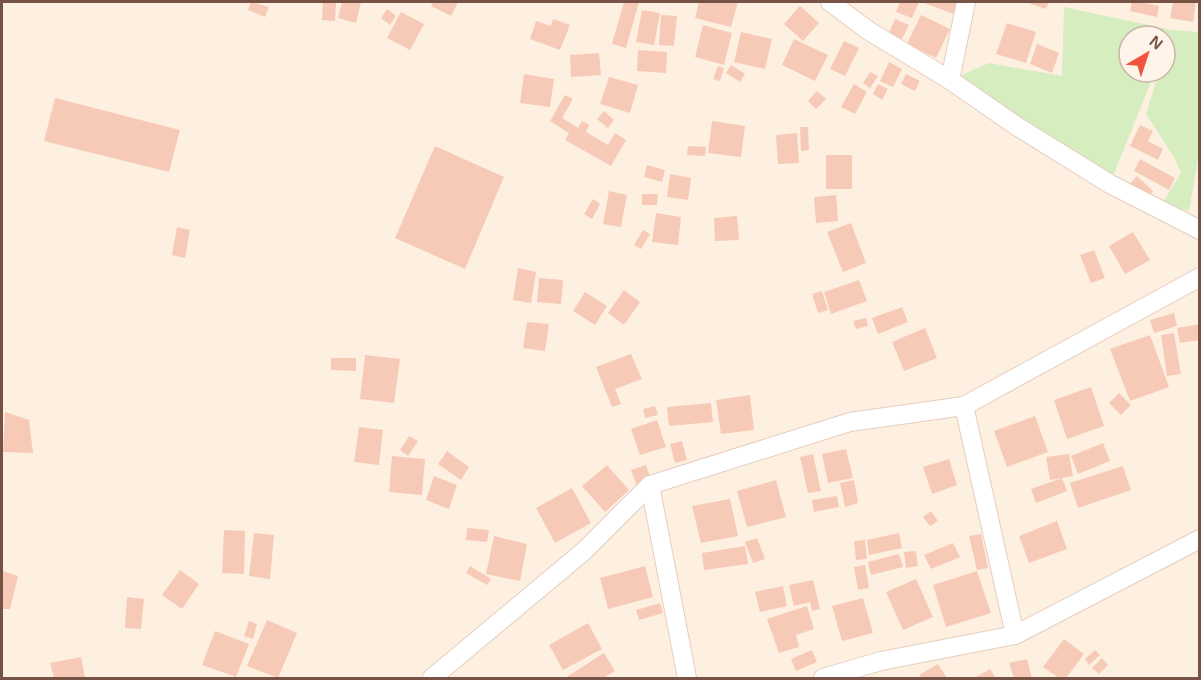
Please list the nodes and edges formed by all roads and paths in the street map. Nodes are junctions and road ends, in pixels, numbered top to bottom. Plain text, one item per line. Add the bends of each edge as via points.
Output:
1 (830, 2) edge
2 (966, 2) edge
3 (950, 80) junction
4 (1200, 230) edge
5 (1200, 278) edge
6 (964, 406) junction
7 (650, 485) junction
8 (1200, 539) edge
9 (1015, 635) junction
10 (432, 678) edge
11 (687, 678) edge
12 (823, 678) edge

1 - 3 street via 869,31
2 - 3 street
3 - 4 street via 1110,184
5 - 6 street
6 - 7 street via 850,422
6 - 9 street
7 - 10 street via 584,551
7 - 11 street
8 - 9 street
9 - 12 street

